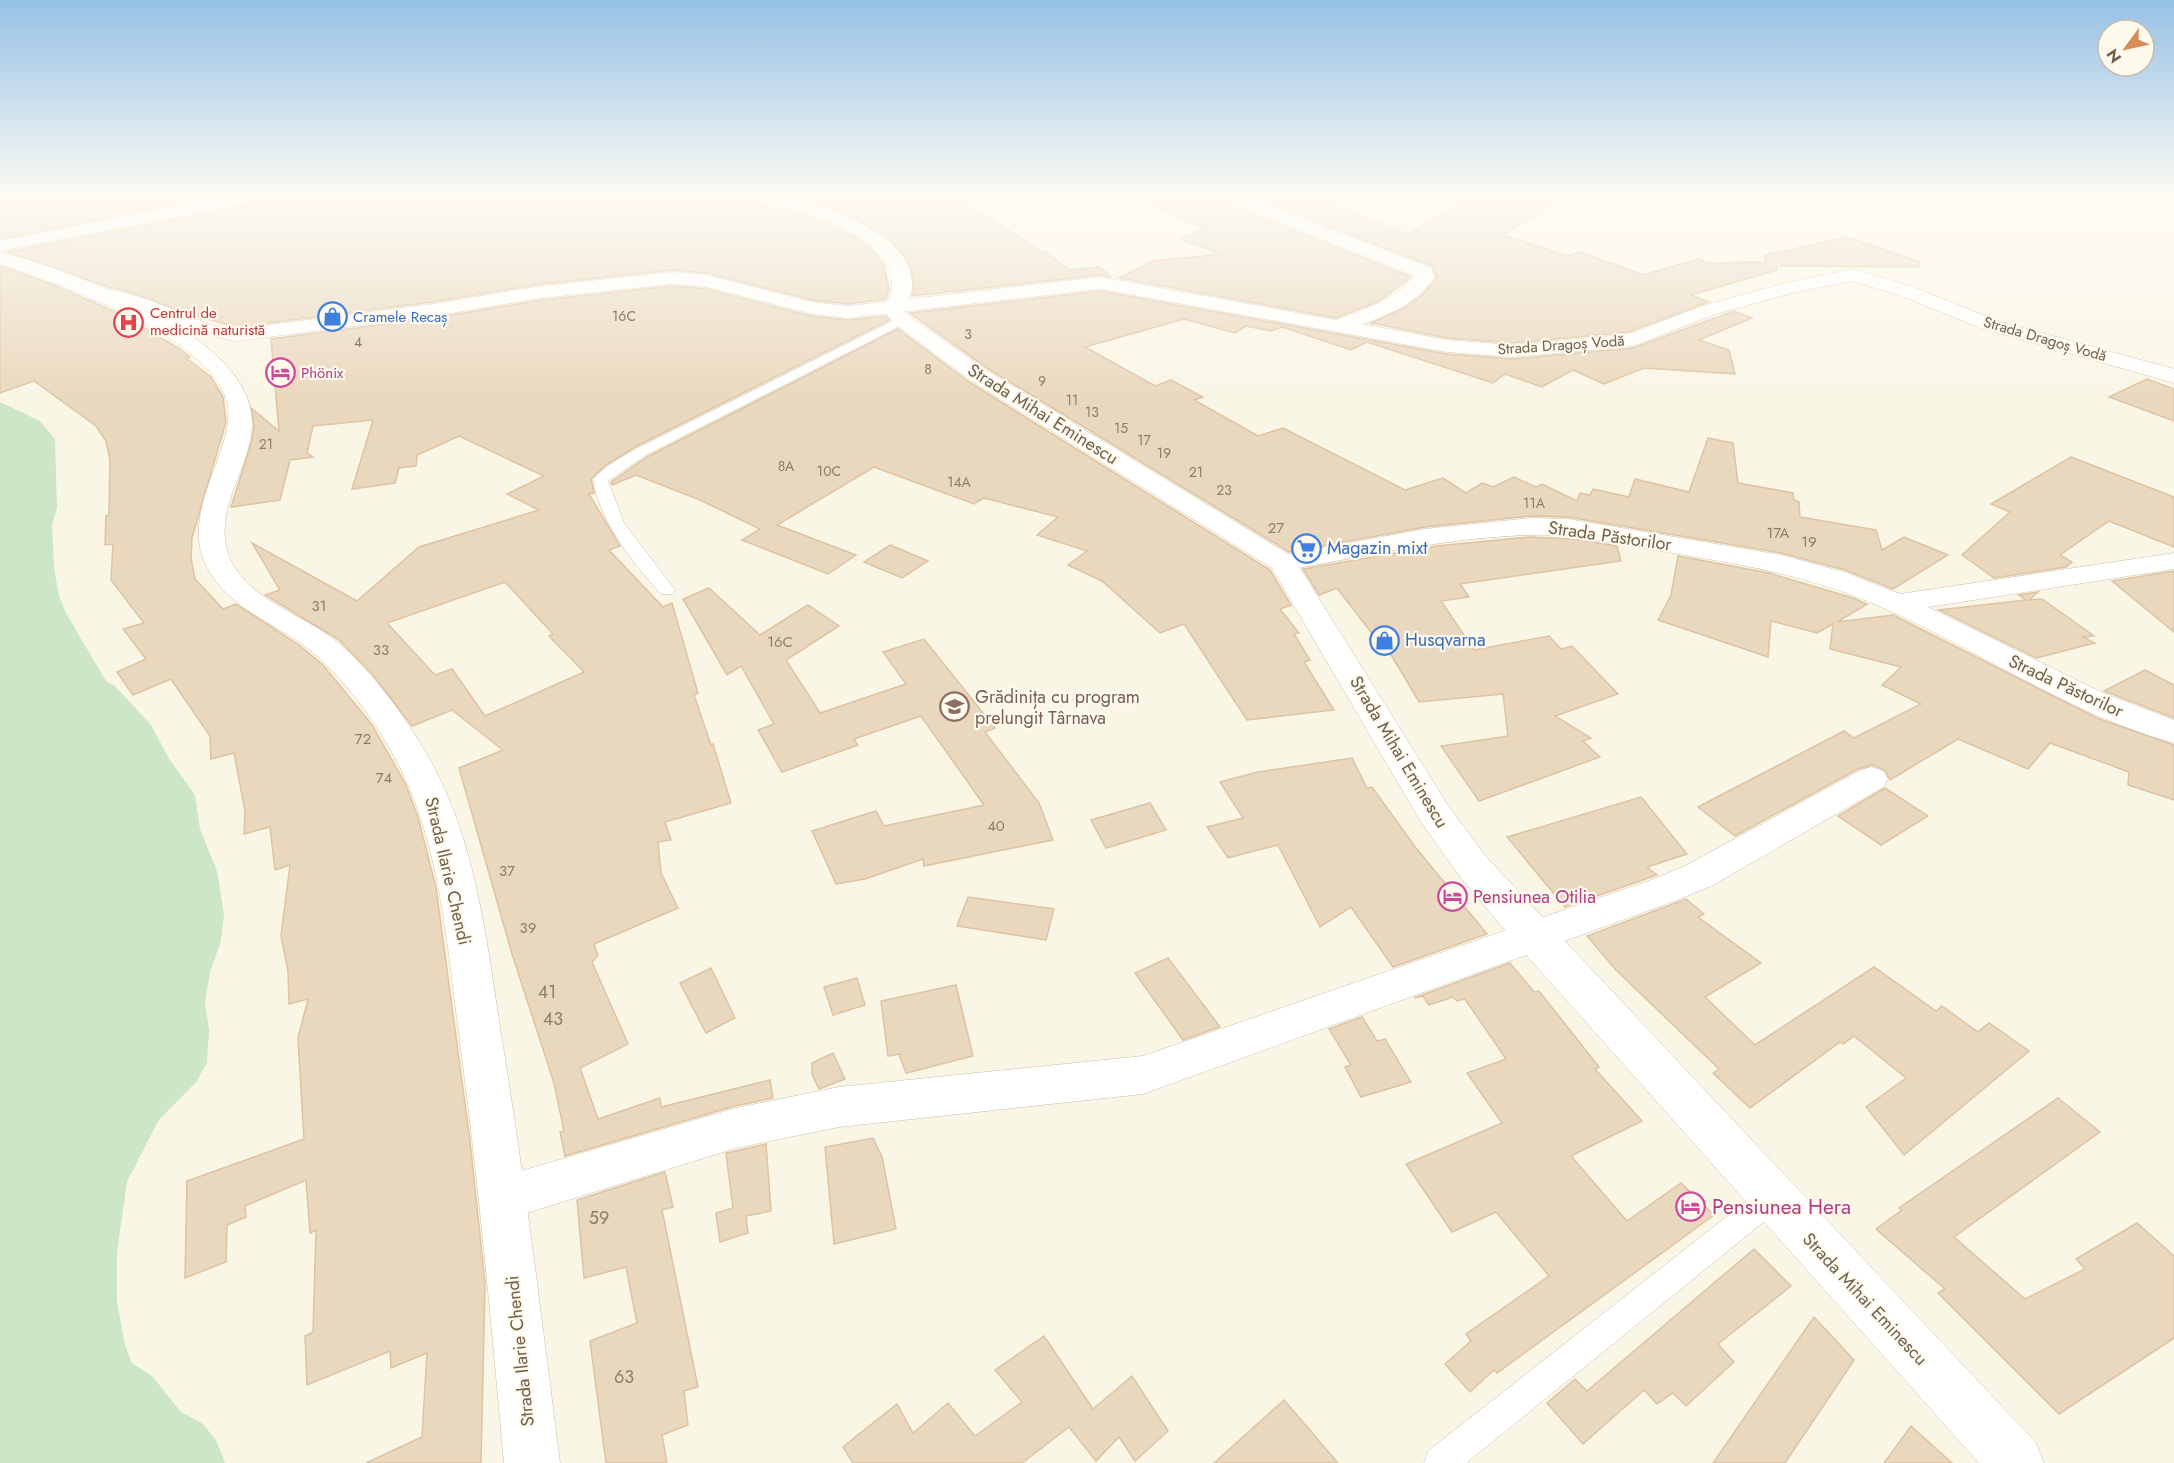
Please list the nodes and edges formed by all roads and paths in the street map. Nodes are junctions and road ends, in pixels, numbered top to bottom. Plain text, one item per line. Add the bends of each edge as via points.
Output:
1 (16, 264) edge
2 (894, 264) edge
3 (1404, 264) edge
4 (97, 295) junction
5 (898, 313) junction
6 (1340, 325) junction
7 (2174, 375) edge
8 (2174, 561) edge
9 (1283, 564) junction
10 (667, 590) dead end
11 (1896, 603) junction
12 (2174, 732) edge
13 (1871, 779) dead end
14 (1533, 937) junction
15 (504, 1198) junction
16 (1772, 1198) junction
17 (532, 1463) edge
18 (1440, 1463) edge
19 (2016, 1463) edge

1 - 4 street, Strada Ilarie Chendi
2 - 5 street via 900,274 902,292
3 - 6 street via 1424,272 1420,283 1401,299
4 - 5 street, Strada Dragoș Vodă via 125,298 226,335 673,278 706,281 823,310
4 - 15 street, Strada Ilarie Chendi via 185,337 232,385 242,415 214,522 220,567 239,589 332,655 406,746 427,786 461,910
5 - 6 street, Strada Dragoș Vodă via 1101,283
5 - 9 street, Strada Mihai Eminescu via 978,375
5 - 10 lane via 640,452 600,480 607,502 635,551
6 - 7 street, Strada Dragoș Vodă via 1447,346 1496,351 1603,344 1633,340 1721,307 1853,275 1906,291 1988,324
8 - 11 street
9 - 11 street, Strada Păstorilor via 1476,529 1568,527 1784,563 1853,584
9 - 14 street, Strada Mihai Eminescu via 1434,813 1474,868
11 - 12 street, Strada Păstorilor via 2079,694
13 - 14 street via 1700,875
14 - 15 street via 1143,1075 839,1107 736,1128
14 - 16 street, Strada Mihai Eminescu
15 - 17 street, Strada Ilarie Chendi
16 - 18 lane
16 - 19 street, Strada Mihai Eminescu

